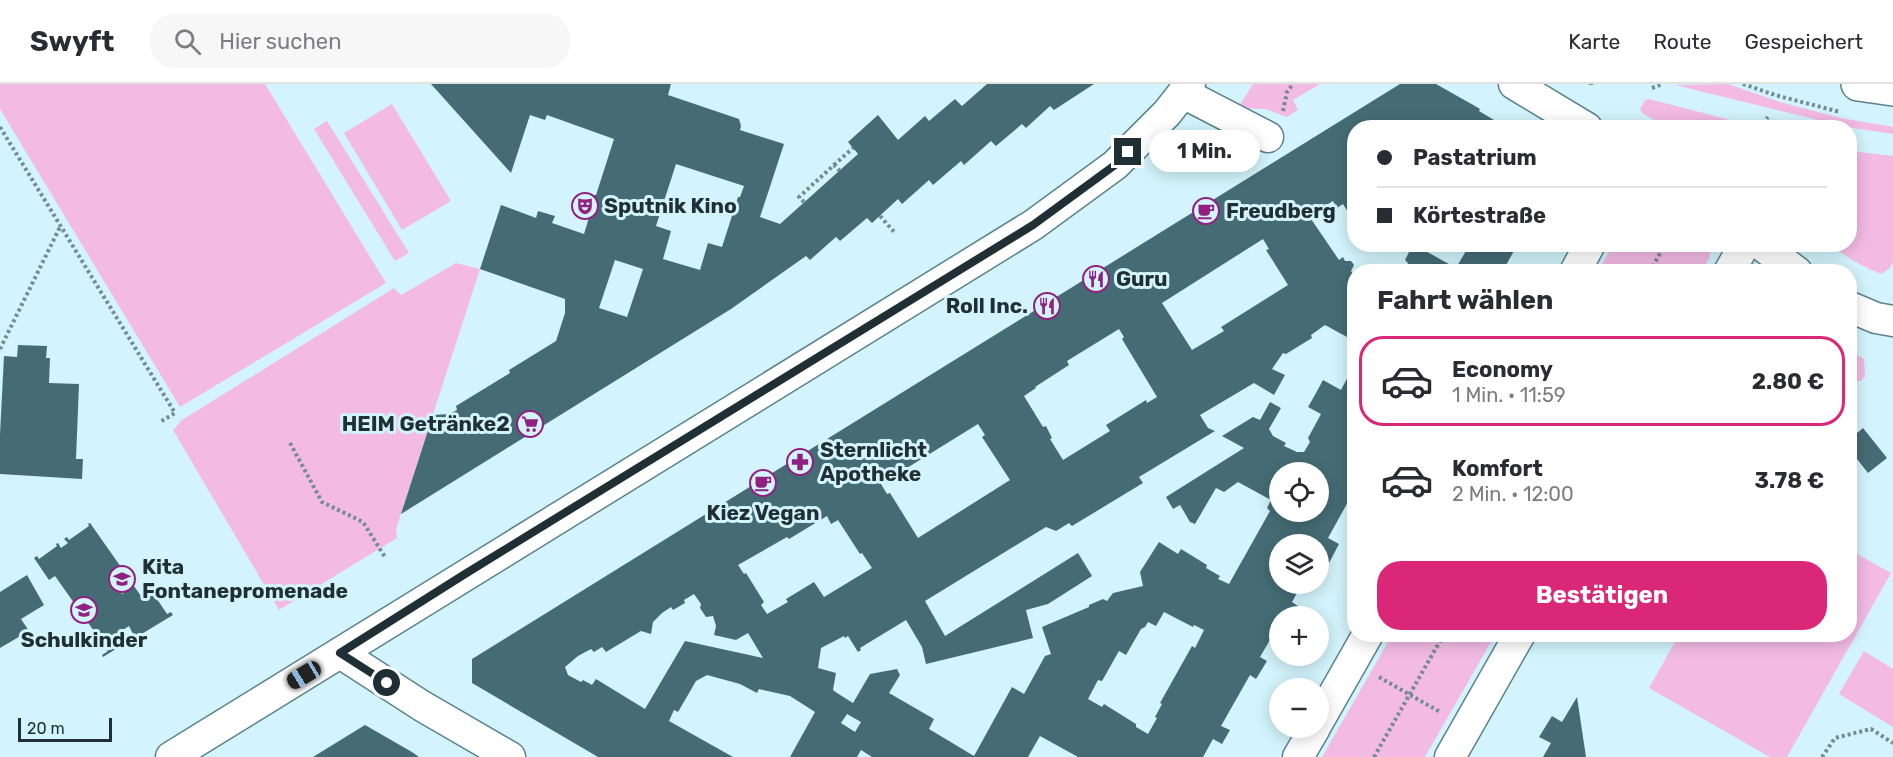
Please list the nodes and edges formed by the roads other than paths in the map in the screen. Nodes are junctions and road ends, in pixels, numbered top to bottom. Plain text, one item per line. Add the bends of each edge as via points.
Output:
1 (1514, 84) edge
2 (1858, 84) edge
3 (1187, 88) edge
4 (1893, 89) edge
5 (1574, 120) edge
6 (1275, 128) road end
7 (1771, 252) edge
8 (1787, 264) edge
9 (1857, 310) edge
10 (1893, 321) edge
11 (1363, 642) edge
12 (1515, 642) edge
13 (340, 653) junction
14 (1329, 703) edge
15 (1309, 738) edge
16 (171, 757) edge
17 (510, 757) edge
18 (1299, 757) edge
19 (1450, 757) edge

1 - 5 street
2 - 4 main road
3 - 6 street
3 - 13 street via 1115,165 1033,225
7 - 8 street
9 - 10 street
11 - 14 street
12 - 19 street
13 - 16 street
13 - 17 street
15 - 18 street

